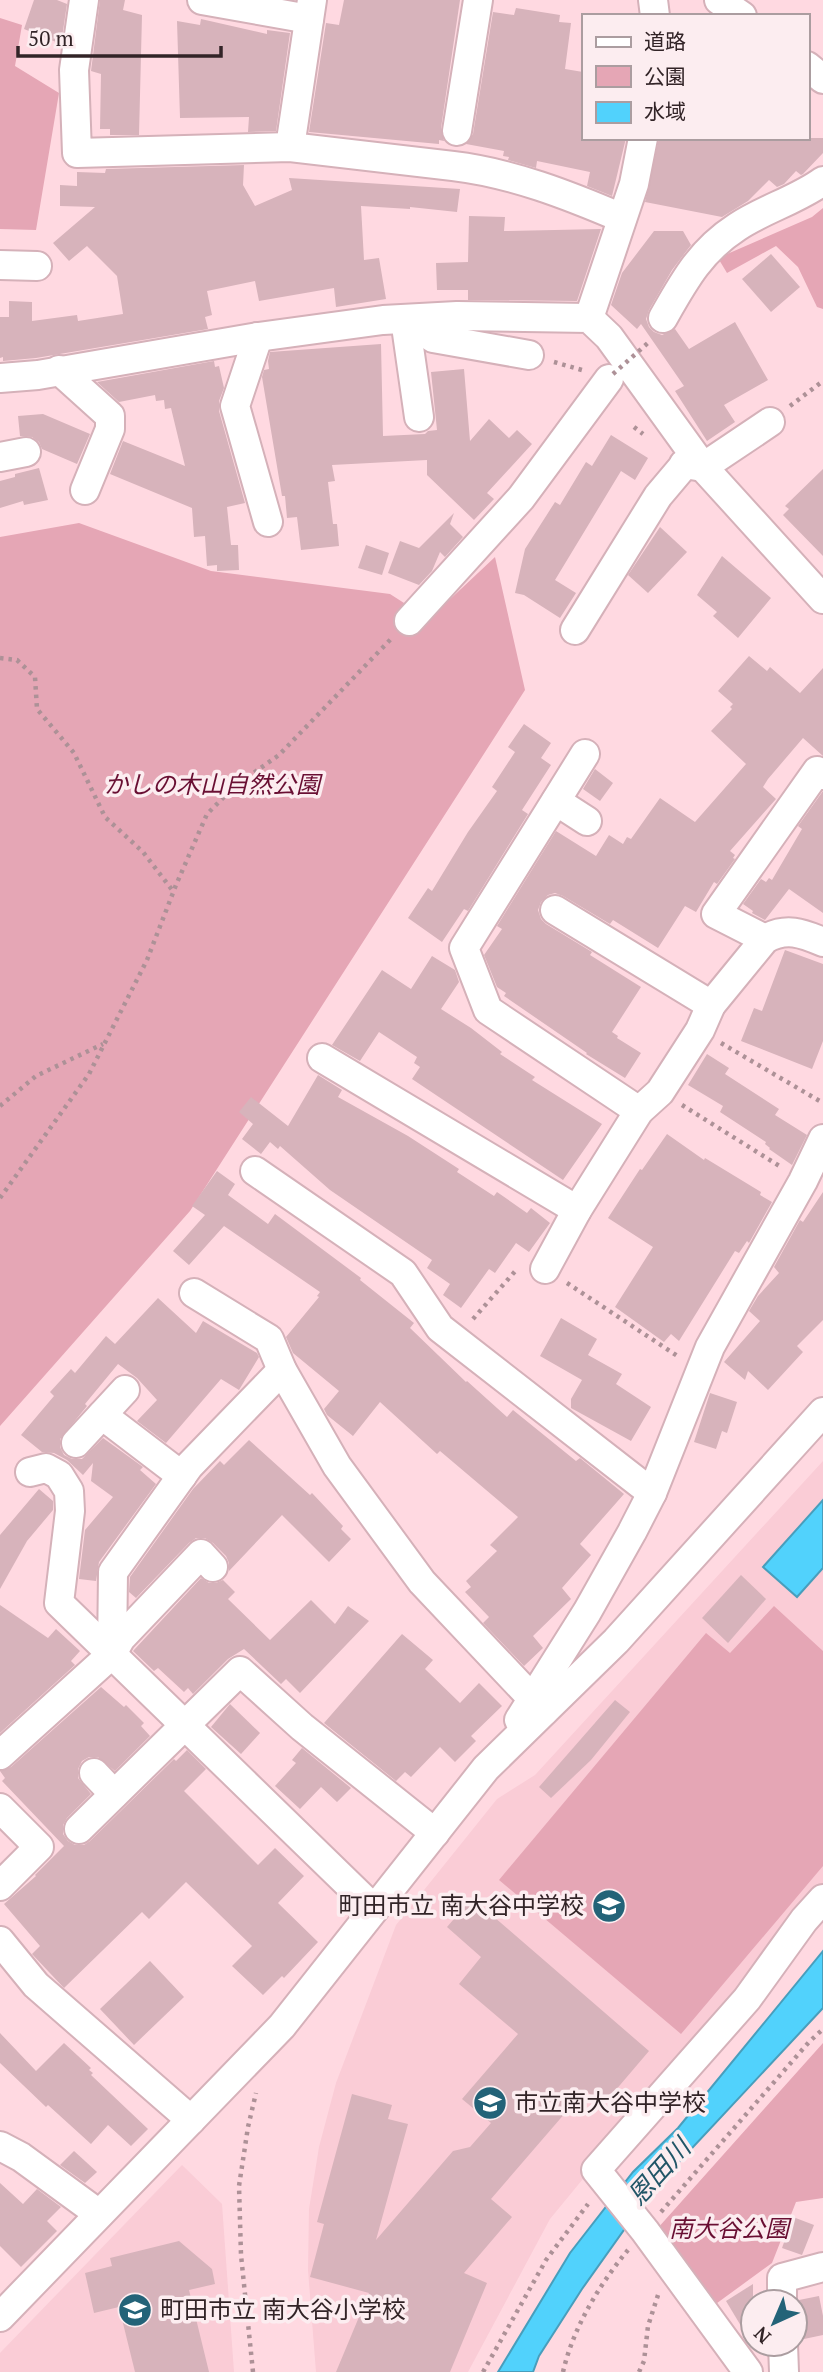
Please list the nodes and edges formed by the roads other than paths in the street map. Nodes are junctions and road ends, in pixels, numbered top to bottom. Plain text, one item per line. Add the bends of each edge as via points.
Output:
1 (83, 0) edge
2 (202, 0) edge
3 (478, 0) edge
4 (719, 0) edge
5 (311, 9) edge
6 (739, 14) edge
7 (809, 68) edge
8 (823, 79) edge
9 (457, 131) dead end
10 (643, 140) edge
11 (290, 147) junction
12 (823, 181) edge
13 (622, 218) junction
14 (0, 265) edge
15 (37, 266) dead end
16 (589, 318) junction
17 (405, 319) junction
18 (656, 330) road end
19 (258, 337) junction
20 (541, 359) road end
21 (48, 373) junction
22 (0, 378) edge
23 (0, 393) edge
24 (419, 417) dead end
25 (770, 422) road end
26 (694, 466) junction
27 (85, 490) dead end
28 (268, 522) dead end
29 (823, 598) edge
30 (409, 621) dead end
31 (575, 630) dead end
32 (585, 754) dead end
33 (823, 775) edge
34 (556, 801) junction
35 (587, 821) dead end
36 (555, 911) dead end
37 (765, 939) junction
38 (823, 942) edge
39 (705, 1018) junction
40 (322, 1058) dead end
41 (639, 1111) junction
42 (823, 1139) edge
43 (255, 1171) dead end
44 (578, 1210) junction
45 (545, 1269) road end
46 (194, 1293) dead end
47 (282, 1370) junction
48 (125, 1390) dead end
49 (823, 1412) edge
50 (102, 1415) junction
51 (76, 1443) dead end
52 (30, 1472) dead end
53 (182, 1476) junction
54 (652, 1493) junction
55 (213, 1567) dead end
56 (587, 1612) junction
57 (616, 1641) junction
58 (112, 1654) junction
59 (539, 1705) junction
60 (185, 1725) junction
61 (0, 1755) edge
62 (94, 1773) dead end
63 (114, 1794) junction
64 (0, 1808) edge
65 (79, 1829) dead end
66 (435, 1833) junction
67 (0, 1886) edge
68 (823, 1899) edge
69 (374, 1909) junction
70 (0, 1941) edge
71 (191, 2120) junction
72 (0, 2146) edge
73 (99, 2214) junction
74 (823, 2267) edge
75 (782, 2288) edge
76 (0, 2317) edge
77 (748, 2372) edge

1 - 11 street via 74,70 78,153
2 - 5 street
3 - 9 street
4 - 6 street
5 - 11 street
7 - 8 street
10 - 13 street
11 - 13 street via 478,169 562,193
12 - 18 street via 738,226 702,255
13 - 16 street
14 - 15 street
16 - 17 street
16 - 26 street via 609,337
17 - 19 street
17 - 20 street via 433,338
17 - 24 street
19 - 21 street
19 - 28 street via 235,407
21 - 22 street
21 - 23 street via 40,386
21 - 27 street via 110,416 110,429
25 - 26 street
26 - 29 street
26 - 30 street via 624,388 605,375 521,498
26 - 31 street via 658,496
32 - 34 street
33 - 37 street via 817,771 716,914
34 - 35 street
34 - 41 street via 464,948 488,1010
36 - 39 street
37 - 38 street via 776,933 797,932
37 - 39 street
39 - 41 street via 660,1092
40 - 44 street
41 - 44 street
42 - 54 street via 710,1347
43 - 54 street via 403,1273 440,1328
44 - 45 street
46 - 47 street via 269,1339
47 - 53 street
47 - 59 street via 337,1466 415,1571
48 - 50 street
49 - 57 street
50 - 51 street
50 - 53 street
52 - 58 street via 46,1468 59,1475 69,1491 59,1603
53 - 58 street via 113,1572
54 - 56 street
55 - 58 street via 201,1554 121,1638
56 - 57 street
56 - 59 street
57 - 59 street
58 - 60 street
58 - 61 street
59 - 66 street
60 - 63 street
60 - 66 street via 240,1671
60 - 69 street
62 - 63 street
63 - 65 street
64 - 67 street via 39,1847
66 - 69 street
68 - 77 street via 747,1998 596,2170
69 - 71 street via 282,2026
70 - 71 street via 36,1984
71 - 73 street
72 - 73 street
73 - 76 street
74 - 75 street via 782,2278

